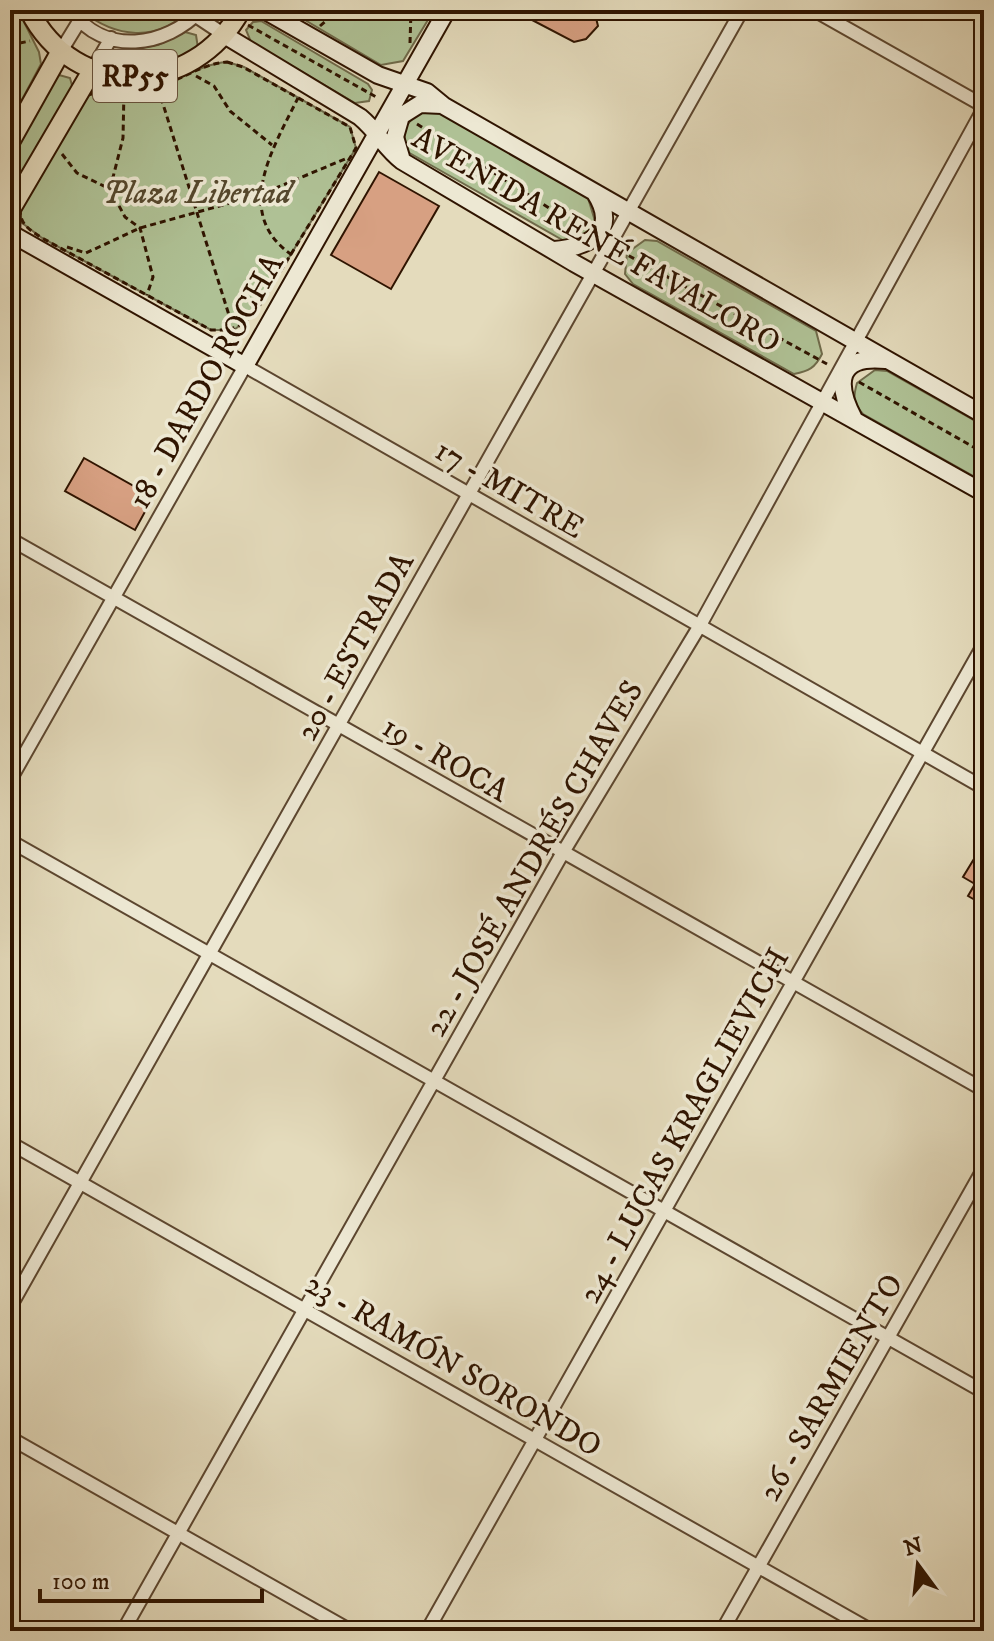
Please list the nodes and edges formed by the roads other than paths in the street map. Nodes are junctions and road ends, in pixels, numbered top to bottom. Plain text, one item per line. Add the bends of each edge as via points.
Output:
1 (241, 10) edge
2 (264, 10) edge
3 (447, 10) edge
4 (742, 10) edge
5 (814, 10) edge
6 (199, 13) edge
7 (76, 15) edge
8 (28, 19) edge
9 (226, 36) junction
10 (111, 38) junction
11 (61, 51) junction
12 (93, 69) junction
13 (406, 83) junction
14 (444, 106) junction
15 (984, 107) edge
16 (377, 131) junction
17 (10, 142) edge
18 (402, 161) junction
19 (594, 191) junction
20 (626, 211) junction
21 (10, 233) edge
22 (554, 250) junction
23 (594, 274) junction
24 (854, 341) junction
25 (887, 360) junction
26 (245, 366) junction
27 (821, 402) junction
28 (984, 415) edge
29 (855, 421) junction
30 (984, 493) edge
31 (468, 496) junction
32 (10, 539) edge
33 (114, 599) junction
34 (699, 627) junction
35 (984, 644) edge
36 (339, 727) junction
37 (922, 753) junction
38 (10, 780) edge
39 (984, 788) edge
40 (10, 841) edge
41 (562, 854) junction
42 (209, 954) junction
43 (792, 985) junction
44 (434, 1081) junction
45 (984, 1090) edge
46 (10, 1143) edge
47 (984, 1168) edge
48 (80, 1182) junction
49 (664, 1211) junction
50 (10, 1307) edge
51 (305, 1309) junction
52 (888, 1337) junction
53 (984, 1392) edge
54 (10, 1438) edge
55 (535, 1440) junction
56 (178, 1533) junction
57 (758, 1566) junction
58 (123, 1631) edge
59 (351, 1631) edge
60 (427, 1631) edge
61 (722, 1631) edge
62 (872, 1631) edge

1 - 9 main road, RP55
2 - 13 main road, AVENIDA RENÉ FAVALORO via 378,75
3 - 13 main road, 18 - DARDO ROCHA
4 - 20 street, 20 - ESTRADA
5 - 15 street
6 - 9 street, AVENIDA RENÉ FAVALORO
6 - 10 street via 166,37 143,43
7 - 10 street
7 - 11 street
8 - 11 main road, RP55
9 - 12 main road, RP55 via 156,81
9 - 16 main road, AVENIDA RENÉ FAVALORO
10 - 12 street
11 - 12 main road, RP55
11 - 17 main road, RP55
12 - 21 main road, RP55 via 11,209
13 - 14 main road, AVENIDA RENÉ FAVALORO
13 - 16 main road, 18 - DARDO ROCHA
14 - 18 main road via 420,104 401,116 395,137
14 - 19 main road, AVENIDA RENÉ FAVALORO
15 - 24 street, 22 - JOSÉ ANDRÉS CHAVES
16 - 18 main road, AVENIDA RENÉ FAVALORO
16 - 26 main road, 18 - DARDO ROCHA
18 - 22 main road, AVENIDA RENÉ FAVALORO
19 - 20 main road, AVENIDA RENÉ FAVALORO
19 - 22 main road via 604,220 597,238 580,248
20 - 23 street, 20 - ESTRADA
20 - 24 main road, AVENIDA RENÉ FAVALORO
21 - 26 main road, 17 - MITRE
22 - 23 main road, AVENIDA RENÉ FAVALORO
23 - 27 main road, AVENIDA RENÉ FAVALORO
23 - 31 street, 20 - ESTRADA
24 - 25 main road, AVENIDA RENÉ FAVALORO
24 - 27 street, 22 - JOSÉ ANDRÉS CHAVES
25 - 28 main road, AVENIDA RENÉ FAVALORO
25 - 29 main road via 853,362 844,374 840,389
26 - 31 street, 17 - MITRE
26 - 33 street, 18 - DARDO ROCHA
27 - 29 main road, AVENIDA RENÉ FAVALORO
27 - 34 street, 22 - JOSÉ ANDRÉS CHAVES
29 - 30 main road, AVENIDA RENÉ FAVALORO
31 - 34 street, 17 - MITRE
31 - 36 street, 20 - ESTRADA
32 - 33 street, 19 - ROCA
33 - 36 street, 19 - ROCA
33 - 38 street, 18 - DARDO ROCHA
34 - 37 street, 17 - MITRE
34 - 41 street, 22 - JOSÉ ANDRÉS CHAVES
35 - 37 street, 24 - LUCAS KRAGLIEVICH
36 - 41 street, 19 - ROCA
36 - 42 street, 20 - ESTRADA
37 - 39 street, 17 - MITRE
37 - 43 street, 24 - LUCAS KRAGLIEVICH
40 - 42 street
41 - 43 street, 19 - ROCA
41 - 44 street, 22 - JOSÉ ANDRÉS CHAVES
42 - 44 street
42 - 48 street, 20 - ESTRADA
43 - 45 street, 19 - ROCA
43 - 49 street, 24 - LUCAS KRAGLIEVICH
44 - 49 street
44 - 51 street, 22 - JOSÉ ANDRÉS CHAVES
46 - 48 street, 23 - RAMÓN SORONDO
47 - 52 street, 26 - SARMIENTO
48 - 50 street, 20 - ESTRADA
48 - 51 street, 23 - RAMÓN SORONDO
49 - 52 street
49 - 55 street, 24 - LUCAS KRAGLIEVICH
51 - 55 street, 23 - RAMÓN SORONDO
51 - 56 street, 22 - JOSÉ ANDRÉS CHAVES
52 - 53 street
52 - 57 street, 26 - SARMIENTO
54 - 56 street
55 - 57 street, 23 - RAMÓN SORONDO
55 - 60 street, 24 - LUCAS KRAGLIEVICH
56 - 58 street, 22 - JOSÉ ANDRÉS CHAVES
56 - 59 street
57 - 61 street, 26 - SARMIENTO
57 - 62 street, 23 - RAMÓN SORONDO

